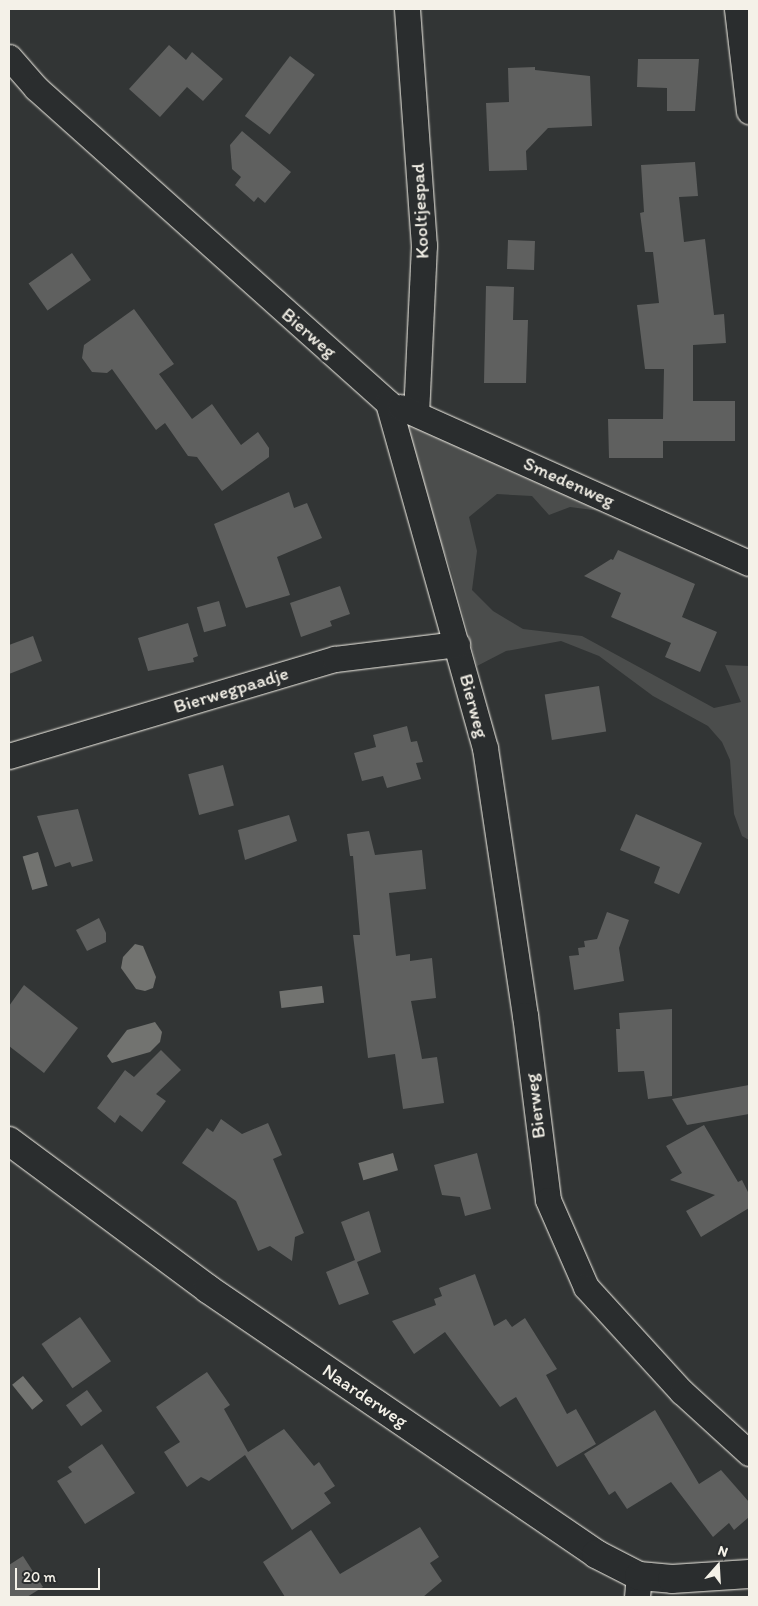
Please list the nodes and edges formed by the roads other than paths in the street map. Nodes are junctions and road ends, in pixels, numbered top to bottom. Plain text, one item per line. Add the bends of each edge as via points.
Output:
1 (407, 9) edge
2 (737, 9) edge
3 (9, 58) edge
4 (749, 111) edge
5 (388, 402) junction
6 (416, 413) junction
7 (749, 563) edge
8 (457, 644) junction
9 (9, 756) edge
10 (9, 1141) edge
11 (749, 1453) edge
12 (749, 1574) edge
13 (638, 1587) edge

1 - 6 street, Kooltjespad via 424,244
2 - 4 street
3 - 5 street, Bierweg via 43,95
5 - 6 street, Smedenweg
5 - 8 street, Bierweg
6 - 7 street, Smedenweg
8 - 9 street, Bierwegpaadje via 335,659
8 - 11 street, Bierweg via 485,748 525,1014 548,1200 586,1287 682,1392
10 - 13 main road, Naarderweg via 208,1289 596,1554
12 - 13 main road, Naarderweg via 672,1580

